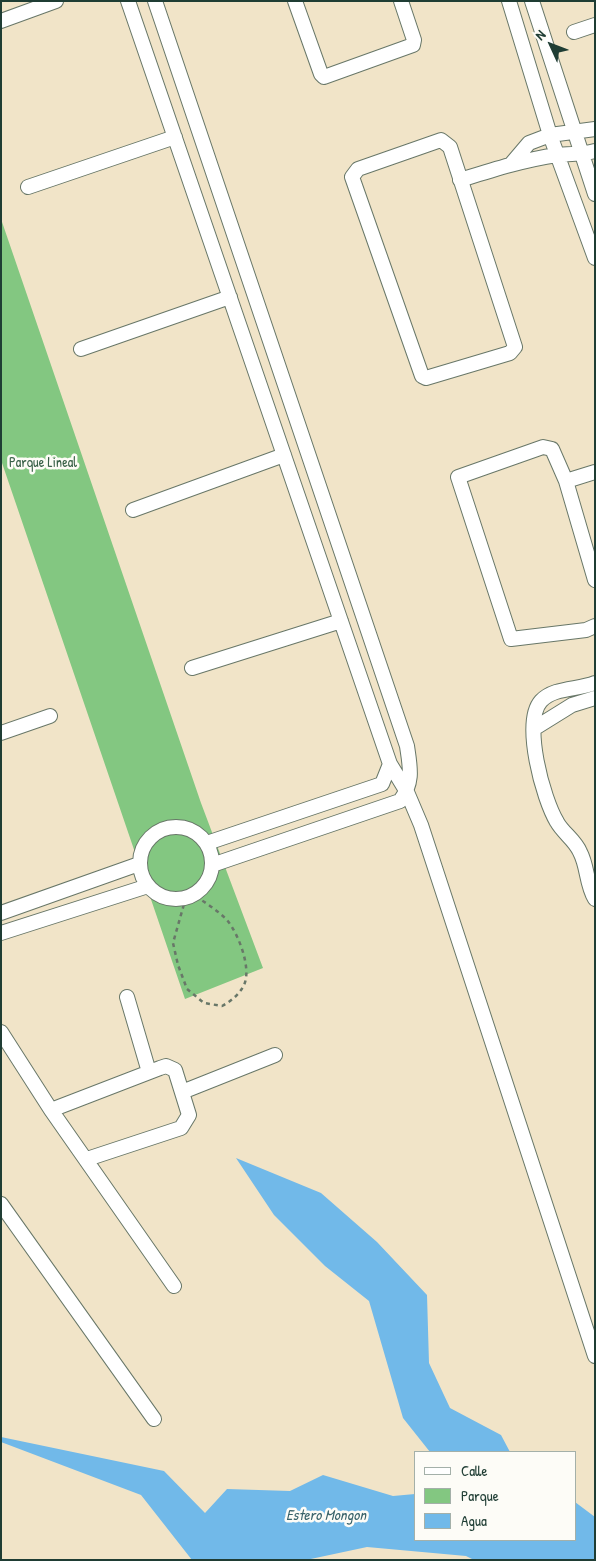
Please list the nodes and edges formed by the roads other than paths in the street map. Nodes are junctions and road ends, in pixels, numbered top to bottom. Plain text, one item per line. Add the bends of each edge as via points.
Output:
1 (56, 1) edge
2 (128, 1) edge
3 (155, 1) edge
4 (295, 1) edge
5 (401, 1) edge
6 (508, 1) edge
7 (532, 1) edge
8 (1, 21) edge
9 (595, 25) edge
10 (574, 32) dead end
11 (595, 129) edge
12 (575, 131) junction
13 (550, 135) junction
14 (175, 138) junction
15 (588, 153) edge
16 (558, 155) junction
17 (512, 163) junction
18 (460, 180) junction
19 (28, 187) dead end
20 (595, 194) edge
21 (595, 258) edge
22 (230, 297) junction
23 (81, 349) dead end
24 (280, 370) junction
25 (257, 377) junction
26 (284, 456) junction
27 (595, 472) edge
28 (566, 481) junction
29 (133, 510) dead end
30 (595, 580) edge
31 (341, 621) junction
32 (595, 626) edge
33 (192, 668) dead end
34 (594, 688) edge
35 (556, 692) junction
36 (562, 709) junction
37 (50, 716) dead end
38 (535, 728) junction
39 (1, 733) edge
40 (390, 764) junction
41 (407, 792) junction
42 (207, 843) junction
43 (140, 864) junction
44 (212, 865) junction
45 (148, 886) junction
46 (595, 899) edge
47 (1, 913) edge
48 (1, 933) edge
49 (127, 997) dead end
50 (1, 1032) edge
51 (276, 1055) dead end
52 (149, 1072) junction
53 (182, 1092) junction
54 (51, 1110) junction
55 (86, 1159) junction
56 (1, 1204) edge
57 (174, 1286) dead end
58 (595, 1356) edge
59 (154, 1419) dead end

1 - 8 street
2 - 14 street
3 - 24 street
4 - 5 street via 324,77 413,45
6 - 13 street
7 - 12 street
9 - 10 street
11 - 12 street
12 - 13 street
12 - 15 street
13 - 16 street
13 - 17 street via 529,143
14 - 19 street
14 - 22 street
15 - 16 street
15 - 20 street
16 - 17 street
16 - 21 street
17 - 18 street
18 - 18 street via 450,147 441,140 358,170 352,177 424,378 510,352 515,347
22 - 23 street
22 - 25 street
24 - 25 street
24 - 41 street via 407,746 412,778
25 - 26 street
26 - 29 street
26 - 31 street
27 - 28 street
28 - 30 street
28 - 32 street via 552,449 546,447 462,474 457,479 511,639 586,630
31 - 33 street
31 - 40 street
34 - 35 street
34 - 36 street
35 - 36 street
35 - 38 street via 542,700 535,710
36 - 38 street
37 - 39 street
38 - 46 street via 534,744 548,802 557,822 580,852 586,865 588,886
40 - 41 street
40 - 42 street via 382,784
41 - 44 street via 400,800 378,810
41 - 58 street via 421,825
42 - 43 street via 189,828 165,828 155,833 141,852
42 - 44 street
43 - 45 street
43 - 47 street
44 - 45 street via 210,877 190,896 169,898
45 - 48 street
49 - 52 street
50 - 54 street
51 - 53 street
52 - 53 street via 166,1066 173,1068
52 - 54 street
53 - 55 street via 189,1115 180,1128
54 - 55 street
55 - 57 street
56 - 59 street

